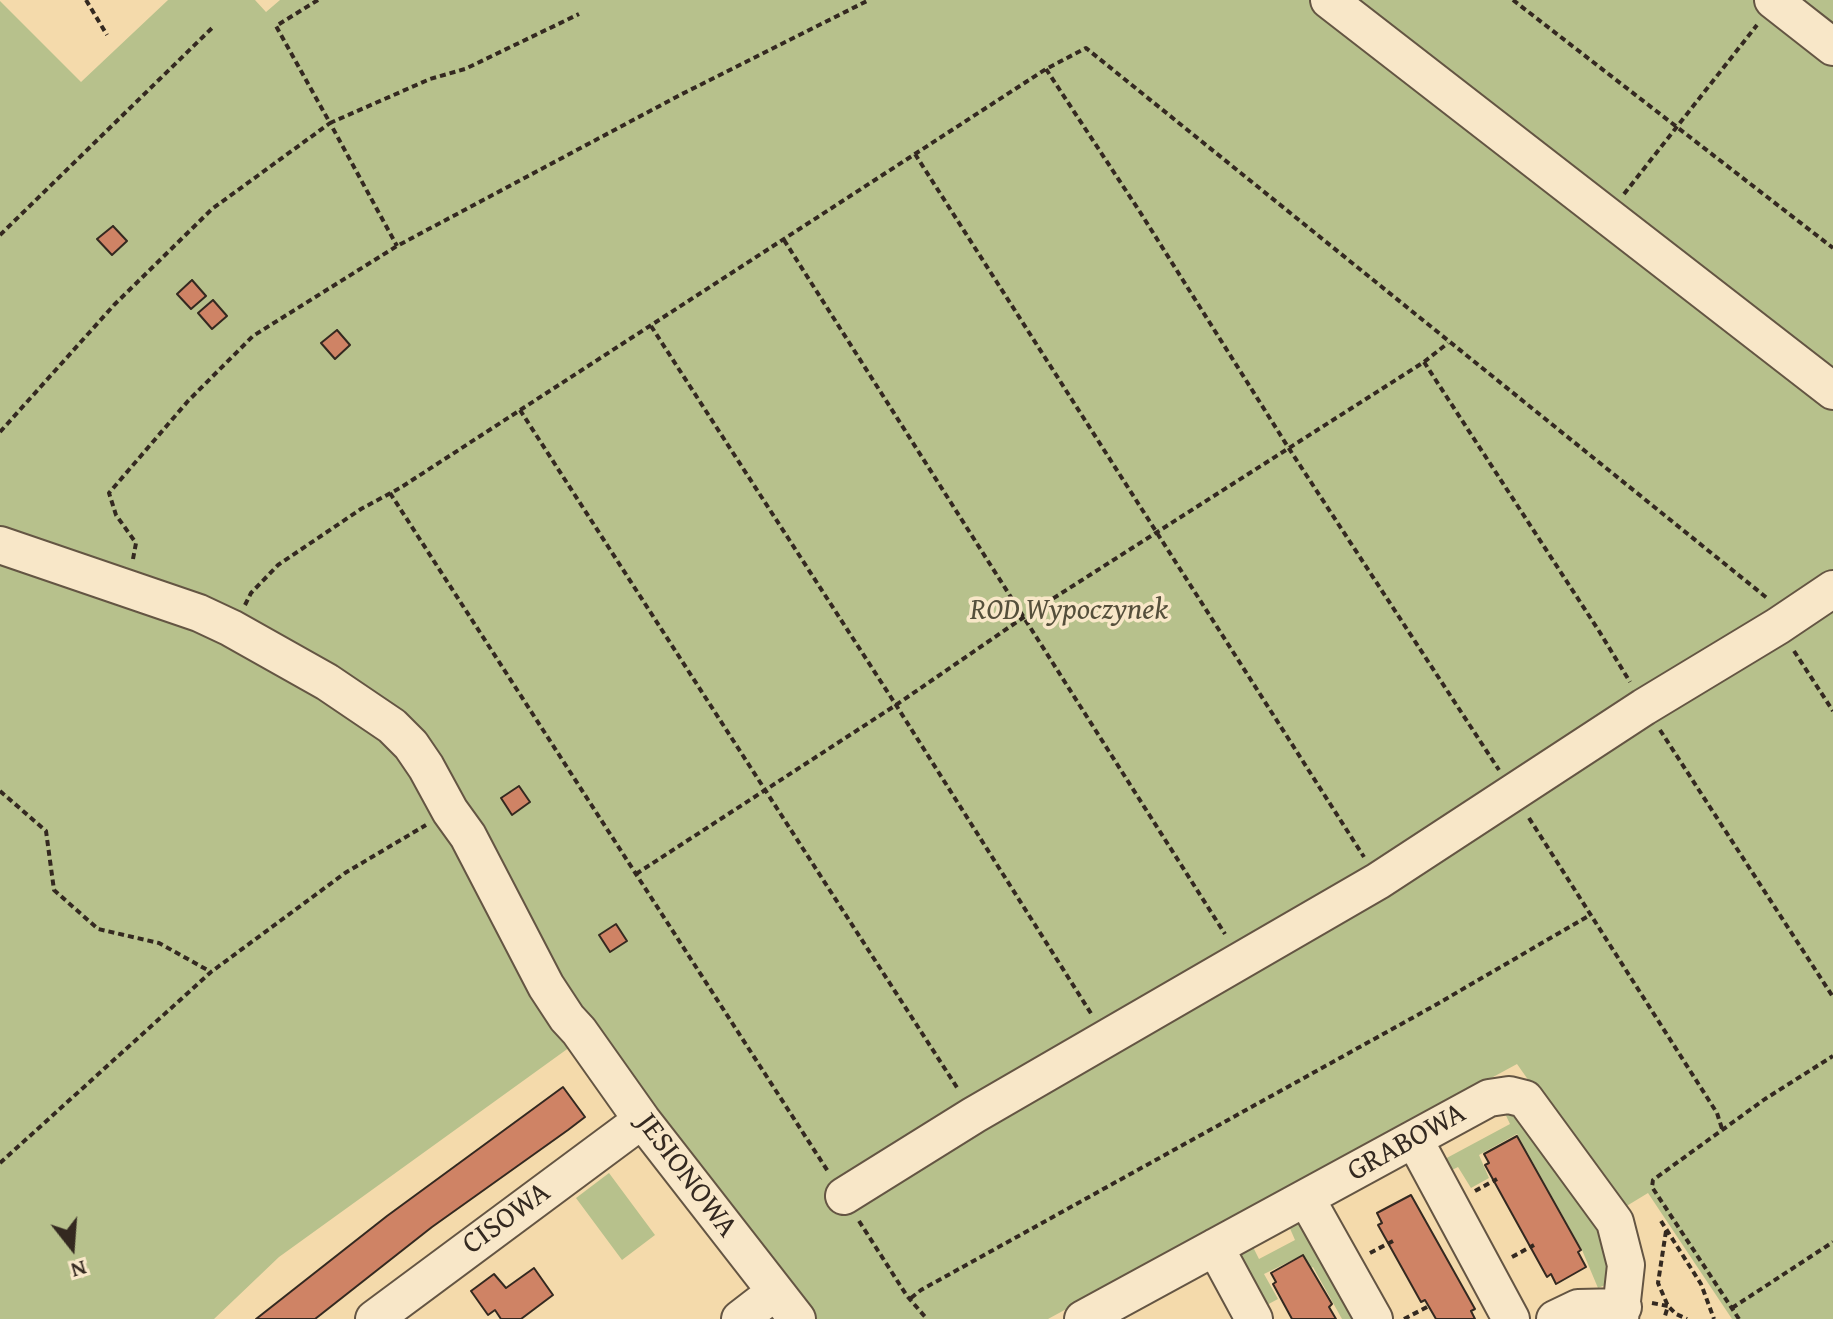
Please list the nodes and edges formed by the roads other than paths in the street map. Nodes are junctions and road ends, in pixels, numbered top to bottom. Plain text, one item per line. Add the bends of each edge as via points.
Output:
1 (1329, 0) edge
2 (1774, 1) edge
3 (1833, 47) edge
4 (1833, 391) edge
5 (0, 545) edge
6 (1833, 589) edge
7 (642, 1120) junction
8 (1414, 1139) junction
9 (844, 1196) road end
10 (1306, 1198) junction
11 (1215, 1247) junction
12 (786, 1306) edge
13 (1622, 1313) edge
14 (374, 1319) edge
15 (740, 1319) edge
16 (1083, 1319) edge
17 (1254, 1319) edge
18 (1374, 1319) edge
19 (1511, 1319) edge
20 (1555, 1319) edge

1 - 4 street
2 - 3 street
5 - 7 street, JESIONOWA via 199,613 327,682 392,726 419,756 468,836 546,986
6 - 9 street via 1378,881
7 - 12 street, JESIONOWA
7 - 14 street, CISOWA
8 - 10 street, GRABOWA
8 - 13 street, GRABOWA via 1489,1098 1525,1099 1615,1222 1626,1265
8 - 19 street
10 - 11 street, GRABOWA
10 - 18 street
11 - 16 street, GRABOWA
11 - 17 street
12 - 15 street
13 - 20 street via 1578,1308

